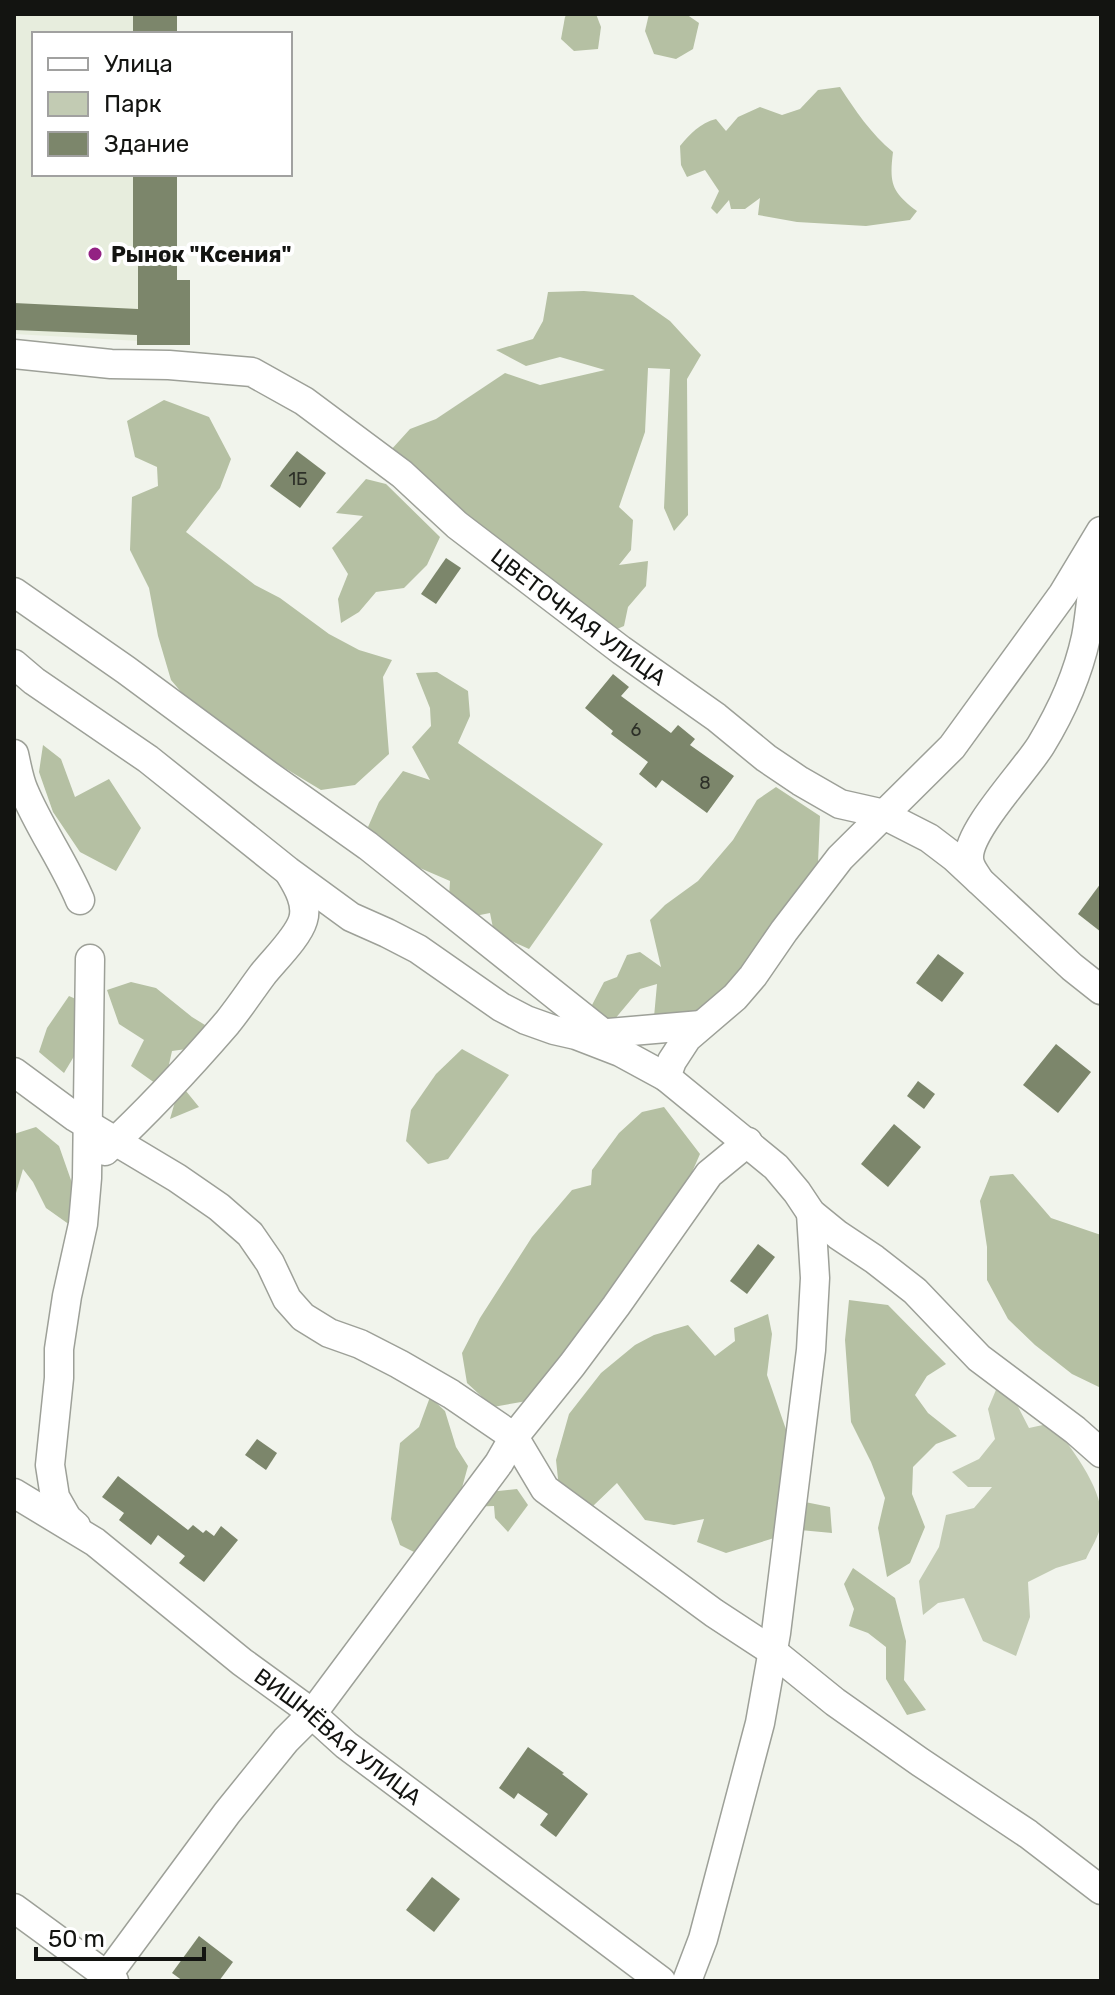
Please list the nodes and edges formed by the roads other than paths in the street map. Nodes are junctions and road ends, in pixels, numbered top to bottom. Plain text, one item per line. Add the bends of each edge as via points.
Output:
1 (14, 354) edge
2 (1101, 531) edge
3 (1101, 541) edge
4 (14, 592) edge
5 (14, 664) edge
6 (14, 754) edge
7 (885, 815) junction
8 (288, 871) junction
9 (980, 881) junction
10 (80, 900) dead end
11 (90, 959) dead end
12 (1101, 990) edge
13 (701, 1025) junction
14 (590, 1035) junction
15 (14, 1072) edge
16 (666, 1077) junction
17 (87, 1124) junction
18 (116, 1141) junction
19 (748, 1142) junction
20 (87, 1178) junction
21 (811, 1213) junction
22 (514, 1437) junction
23 (1101, 1453) edge
24 (14, 1493) edge
25 (95, 1542) junction
26 (772, 1651) junction
27 (312, 1714) junction
28 (1101, 1890) edge
29 (14, 1908) edge
30 (108, 1979) edge
31 (661, 1981) edge
32 (687, 1981) edge

1 - 7 street, ЦВЕТОЧНАЯ УЛИЦА via 252,372 304,401 402,474 468,534 788,774 840,804
2 - 7 street via 1063,594 952,747
3 - 9 street via 1086,637 1071,683 1040,746 970,849 972,870
4 - 14 street via 368,846
5 - 8 street via 148,759
6 - 10 street via 31,808
7 - 9 street, ЦВЕТОЧНАЯ УЛИЦА via 929,838
7 - 13 street via 840,858 735,997
8 - 14 street via 351,917 418,949 501,1007 554,1030
8 - 18 street via 299,889 304,919 290,942 229,1021
9 - 12 street, ЦВЕТОЧНАЯ УЛИЦА
11 - 17 street
13 - 14 street
13 - 16 street via 687,1038
14 - 16 street
15 - 17 street
16 - 19 street
17 - 18 street
17 - 20 street
18 - 20 street
18 - 22 street via 188,1185 250,1234 303,1317 399,1364
19 - 21 street via 776,1167
19 - 22 street via 709,1174 608,1318
20 - 25 street via 59,1349 50,1465 55,1497 67,1518
21 - 23 street via 915,1291 979,1358
21 - 26 street via 811,1350
22 - 26 street via 545,1489
22 - 27 street
24 - 25 street, ВИШНЁВАЯ УЛИЦА
25 - 27 street, ВИШНЁВАЯ УЛИЦА
26 - 28 street via 835,1702
26 - 32 street via 760,1723
27 - 30 street via 227,1813
27 - 31 street, ВИШНЁВАЯ УЛИЦА
29 - 30 street

